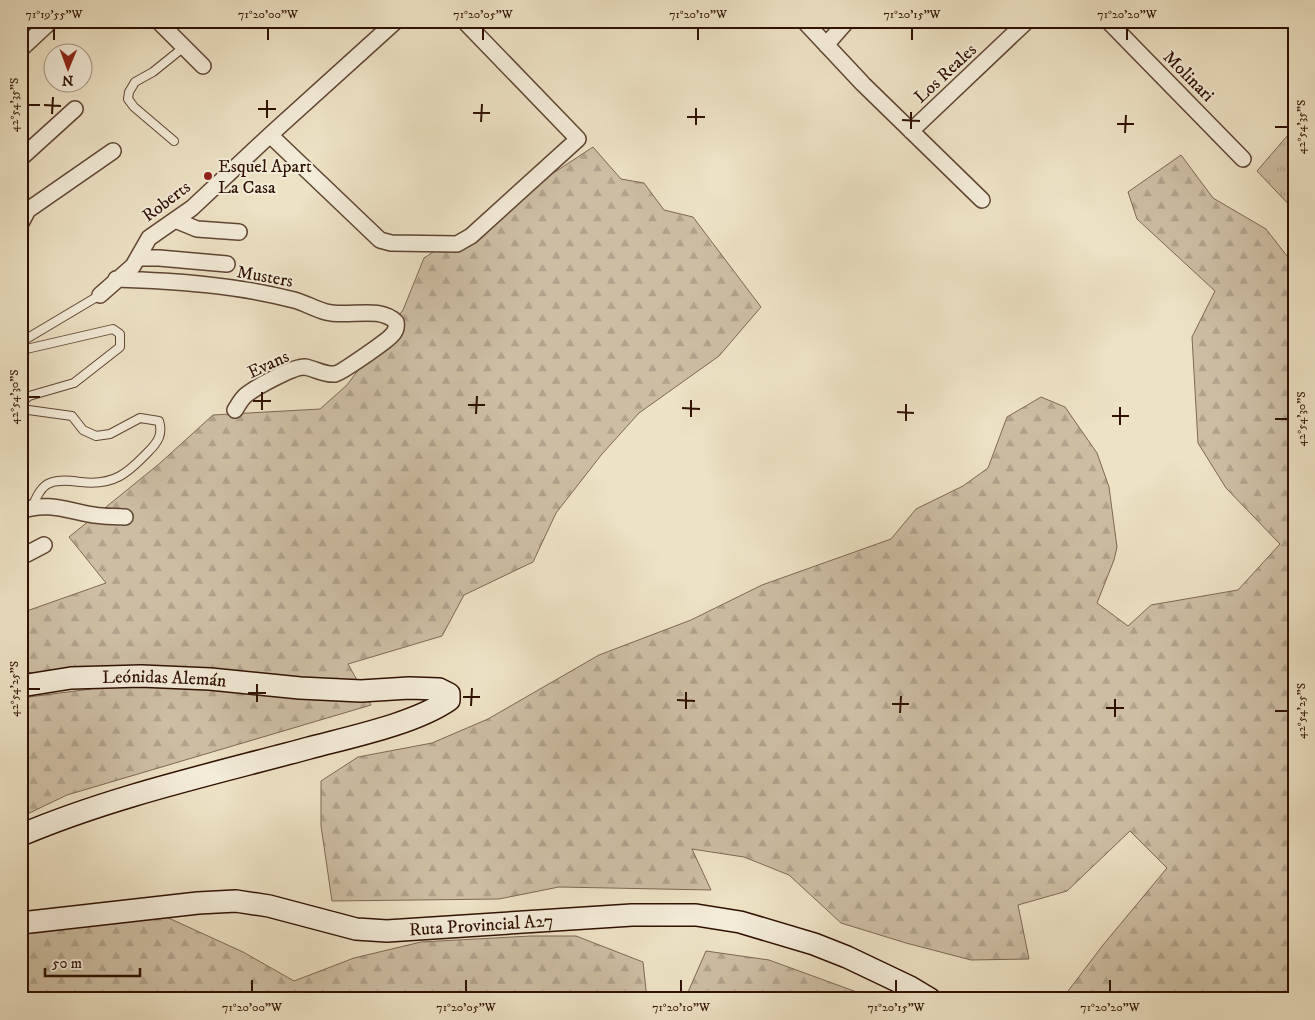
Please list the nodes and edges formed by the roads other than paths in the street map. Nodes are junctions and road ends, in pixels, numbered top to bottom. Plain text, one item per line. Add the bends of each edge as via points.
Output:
1 (51, 21) edge
2 (158, 21) edge
3 (396, 21) edge
4 (464, 21) edge
5 (804, 21) edge
6 (847, 21) edge
7 (1027, 21) edge
8 (1108, 21) edge
9 (826, 45) junction
10 (184, 48) junction
11 (21, 49) edge
12 (203, 66) dead end
13 (75, 110) dead end
14 (911, 131) junction
15 (270, 134) junction
16 (174, 142) dead end
17 (113, 151) dead end
18 (21, 158) edge
19 (1243, 159) dead end
20 (982, 200) dead end
21 (23, 213) edge
22 (175, 220) junction
23 (239, 232) dead end
24 (139, 258) junction
25 (227, 264) dead end
26 (116, 279) junction
27 (100, 295) joint
28 (397, 328) joint
29 (21, 342) edge
30 (21, 348) edge
31 (235, 410) dead end
32 (27, 509) edge
33 (125, 517) dead end
34 (44, 545) dead end
35 (21, 556) edge
36 (21, 686) edge
37 (21, 835) edge
38 (21, 923) edge
39 (930, 999) edge

1 - 11 street
2 - 10 street
3 - 15 street, Roberts
4 - 15 street via 578,140 471,236 457,244 380,240
5 - 9 street
6 - 9 street
7 - 14 street, Los Reales
8 - 19 street, Molinari
9 - 14 street
10 - 12 street
10 - 16 lane via 135,82 128,99
13 - 18 street
14 - 20 street
15 - 22 street, Roberts via 192,208
17 - 21 street
22 - 23 street via 196,229
22 - 24 street, Roberts via 149,238
24 - 25 street
24 - 26 street, Roberts
26 - 27 street, Roberts
26 - 28 street, Musters via 209,285 296,300 328,312 391,316
27 - 29 lane
28 - 31 street, Evans via 392,336 348,369 337,374 325,374 305,367 290,370 245,395
30 - 32 lane via 113,329 120,334 120,347 74,383 29,396 21,409 72,416 83,430 96,436 110,434 140,418 158,421 162,430 157,442 130,471 114,480 92,484 50,483
32 - 33 street via 54,506 95,515
34 - 35 street
36 - 37 street, Leónidas Alemán via 71,678 141,676 352,691 439,689 449,694 449,700 431,710 380,729 153,790 56,820
38 - 39 street, Ruta Provincial A27 via 236,901 269,906 356,929 387,930 632,915 696,915 740,922 814,944

